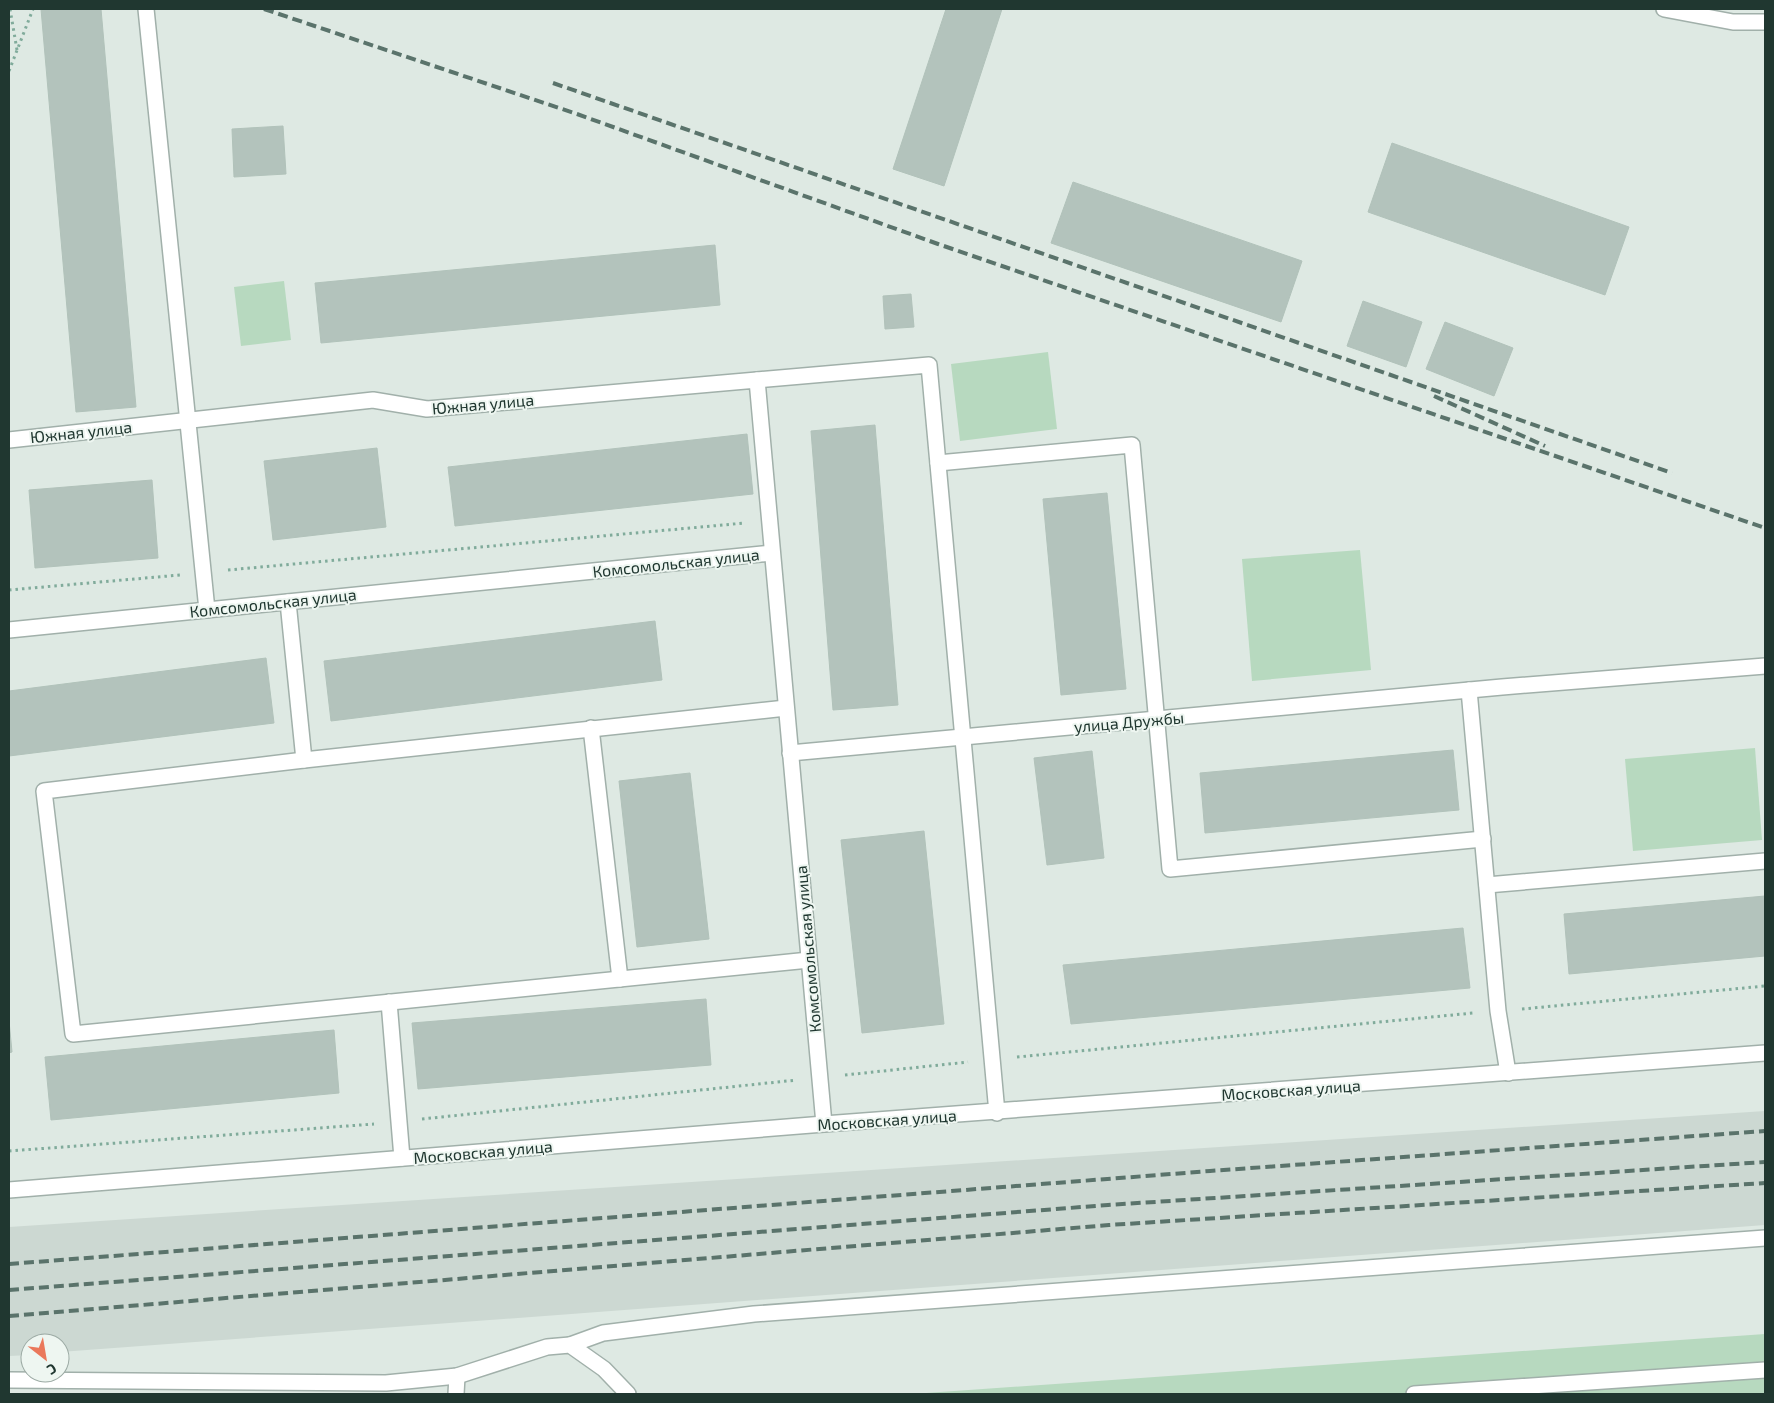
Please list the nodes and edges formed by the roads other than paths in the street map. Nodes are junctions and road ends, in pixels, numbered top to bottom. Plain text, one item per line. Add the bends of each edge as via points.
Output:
1 (146, 9) edge
2 (1664, 9) edge
3 (1765, 22) edge
4 (757, 380) junction
5 (188, 420) junction
6 (9, 440) edge
7 (938, 463) junction
8 (772, 553) junction
9 (288, 602) junction
10 (207, 610) junction
11 (9, 630) edge
12 (1765, 666) edge
13 (1469, 690) junction
14 (786, 708) junction
15 (1157, 720) junction
16 (591, 728) junction
17 (963, 737) junction
18 (790, 753) junction
19 (304, 760) junction
20 (1482, 839) junction
21 (1765, 861) edge
22 (1487, 885) junction
23 (809, 960) junction
24 (620, 979) junction
25 (389, 1002) junction
26 (1765, 1053) edge
27 (1508, 1073) junction
28 (997, 1113) junction
29 (824, 1124) junction
30 (402, 1158) junction
31 (9, 1190) edge
32 (1765, 1238) edge
33 (570, 1345) junction
34 (1765, 1370) edge
35 (457, 1376) junction
36 (9, 1380) edge
37 (194, 1388) edge
38 (456, 1394) edge
39 (628, 1394) edge
40 (1414, 1394) edge

1 - 5 street
2 - 3 street via 1733,22
4 - 5 street, Южная улица via 427,409 373,400
4 - 7 street, Южная улица via 930,365
4 - 8 street
5 - 6 street, Южная улица
5 - 10 street
7 - 15 street via 1132,445
7 - 17 street
8 - 9 street, Комсомольская улица
8 - 14 street, Комсомольская улица
9 - 10 street, Комсомольская улица
9 - 19 street
10 - 11 street, Комсомольская улица
12 - 13 street, улица Дружбы
13 - 15 street, улица Дружбы
13 - 20 street
14 - 16 street
14 - 18 street, Комсомольская улица
15 - 17 street, улица Дружбы
15 - 20 street via 1170,868
16 - 19 street
16 - 24 street
17 - 18 street, улица Дружбы
17 - 28 street
18 - 23 street, Комсомольская улица
19 - 25 street via 44,791 73,1034
20 - 22 street
21 - 22 street
22 - 27 street via 1498,1011
23 - 24 street
23 - 29 street, Комсомольская улица
24 - 25 street
25 - 30 street
26 - 27 street, Московская улица
27 - 28 street, Московская улица
28 - 29 street, Московская улица
29 - 30 street, Московская улица
30 - 31 street, Московская улица
32 - 33 street via 754,1314 603,1333
33 - 35 street via 546,1347
33 - 39 street via 591,1358
34 - 40 street
35 - 37 street via 386,1383
35 - 38 street
36 - 37 street

